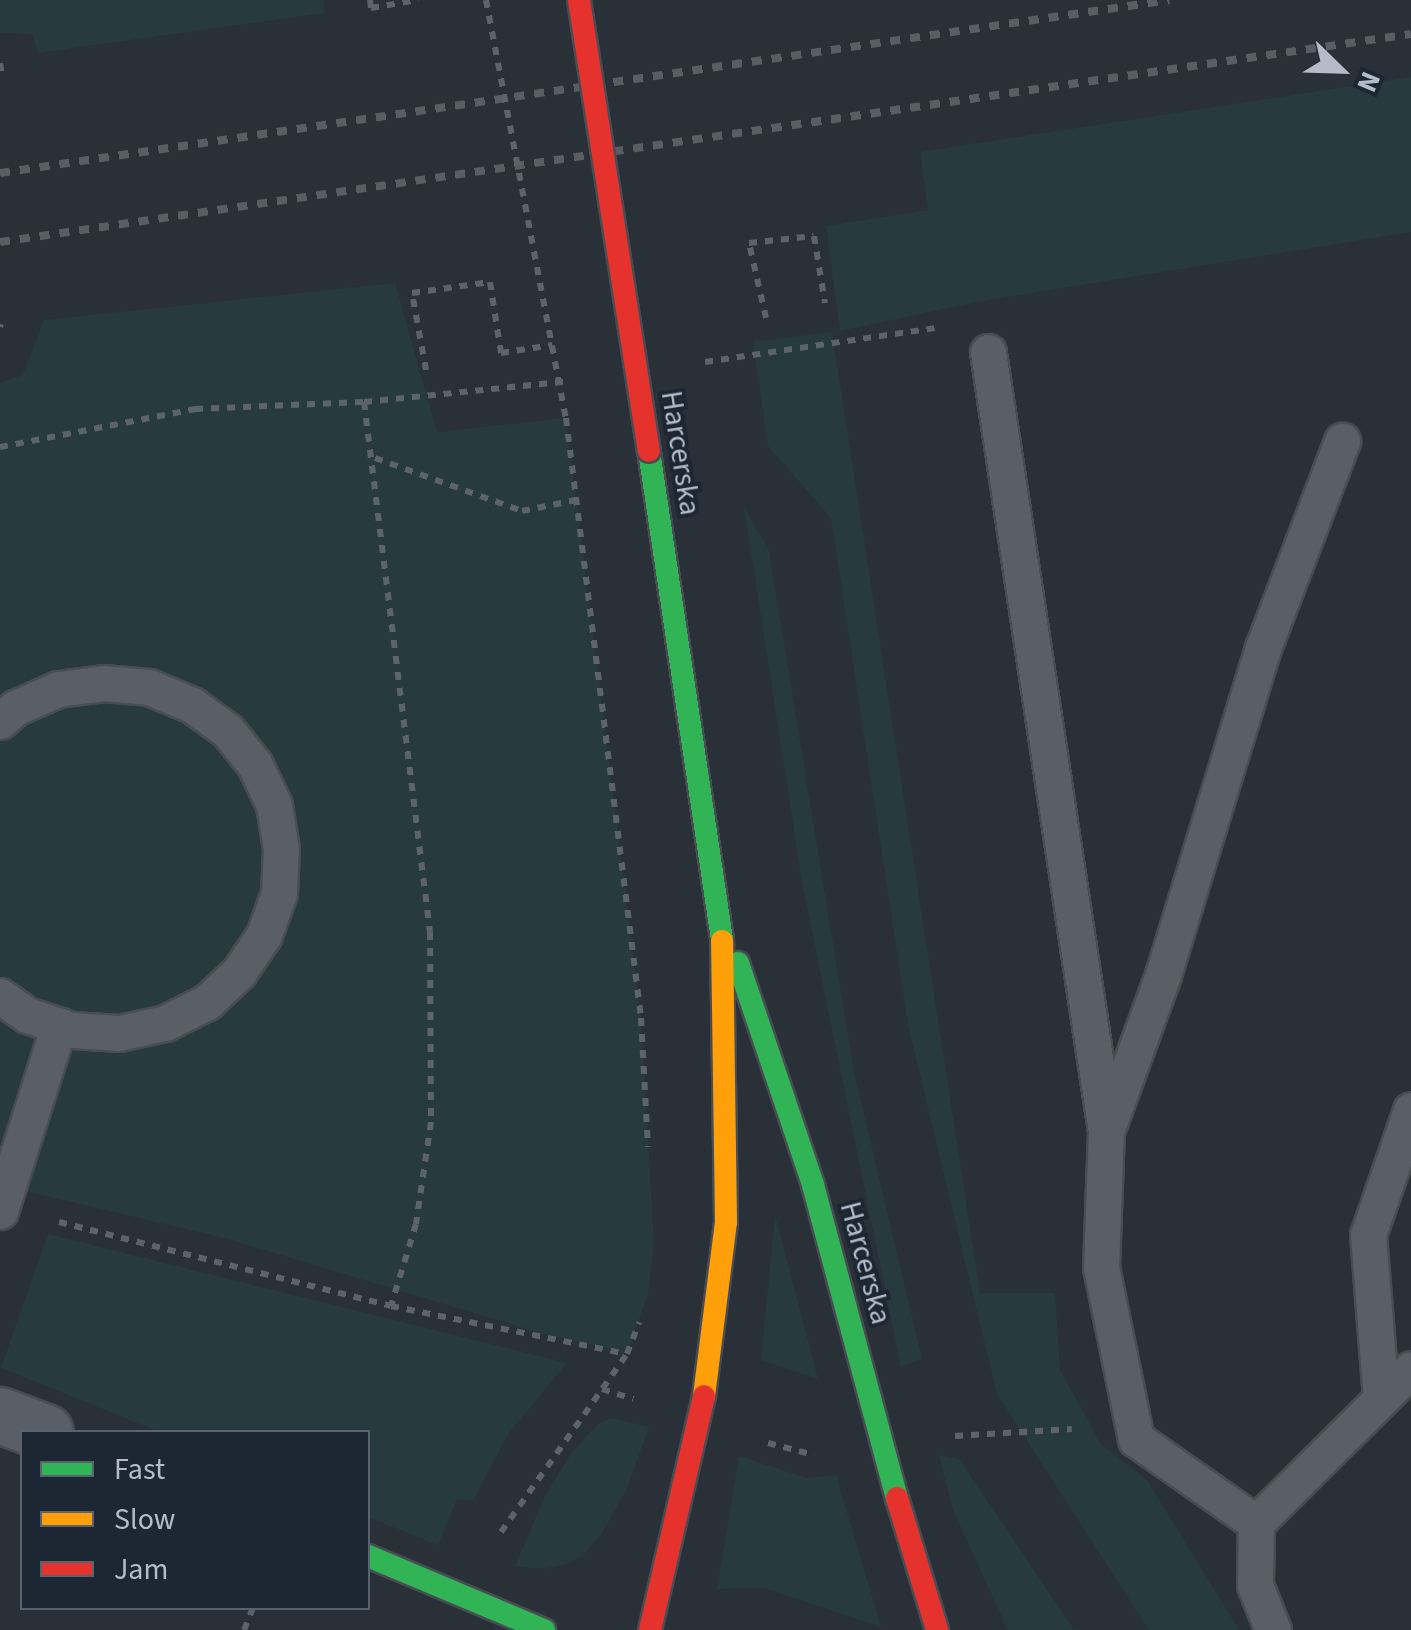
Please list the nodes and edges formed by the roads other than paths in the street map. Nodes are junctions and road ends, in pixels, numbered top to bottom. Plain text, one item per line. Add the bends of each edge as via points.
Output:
1 (578, 0) edge
2 (988, 352) road end
3 (1342, 441) dead end
4 (0, 721) edge
5 (722, 916) junction
6 (0, 996) edge
7 (59, 1026) junction
8 (1411, 1110) edge
9 (1106, 1132) junction
10 (1, 1209) edge
11 (1411, 1369) edge
12 (1381, 1398) junction
13 (0, 1415) edge
14 (40, 1430) edge
15 (1256, 1523) junction
16 (370, 1557) edge
17 (544, 1630) edge
18 (650, 1630) edge
19 (938, 1630) edge
20 (1274, 1630) edge

1 - 5 street, Harcerska, bridge
2 - 9 lane
3 - 9 lane via 1263,648 1164,974
4 - 7 lane via 58,689 148,687 228,730 255,764 274,805 279,893 264,935 239,972 207,1002 165,1023 119,1032
5 - 18 street, Harcerska via 726,1222 710,1371
5 - 19 street, Harcerska via 813,1184 920,1586
6 - 7 lane
7 - 10 lane
8 - 12 lane via 1368,1235
9 - 15 lane via 1101,1267 1136,1439
11 - 12 lane
12 - 15 lane
13 - 14 street
15 - 20 lane via 1255,1585
16 - 17 street

